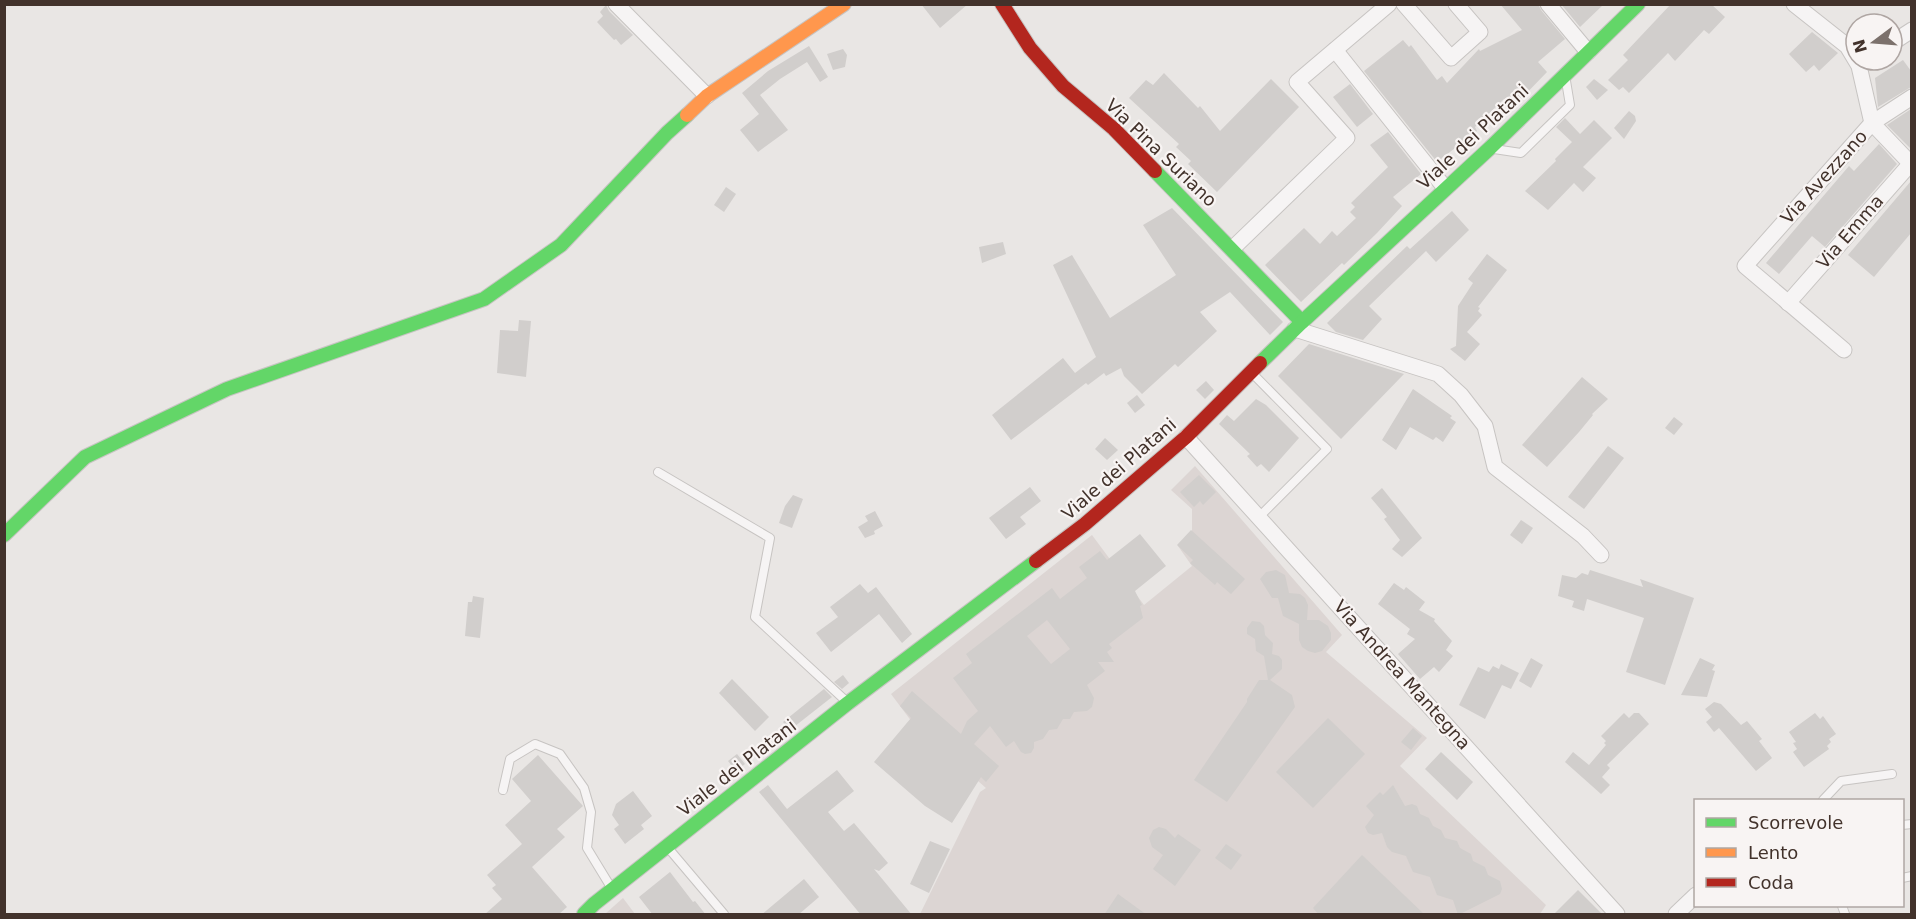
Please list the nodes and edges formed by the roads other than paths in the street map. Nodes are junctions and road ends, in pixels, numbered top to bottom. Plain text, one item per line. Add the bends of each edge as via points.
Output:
1 (616, 4) edge
2 (844, 4) edge
3 (1002, 4) edge
4 (1389, 4) edge
5 (1404, 4) edge
6 (1456, 4) edge
7 (1548, 4) edge
8 (1638, 4) edge
9 (1794, 4) edge
10 (1844, 44) edge
11 (1335, 50) junction
12 (1588, 52) junction
13 (1864, 72) edge
14 (1565, 75) junction
15 (707, 96) junction
16 (1911, 97) edge
17 (1872, 123) junction
18 (1490, 148) junction
19 (1911, 164) edge
20 (1445, 188) junction
21 (1232, 249) junction
22 (1788, 303) junction
23 (1298, 326) junction
24 (1844, 350) dead end
25 (1251, 372) junction
26 (1186, 436) junction
27 (658, 472) dead end
28 (1260, 517) junction
29 (4, 535) edge
30 (1601, 555) dead end
31 (848, 703) junction
32 (1892, 774) dead end
33 (503, 790) dead end
34 (1825, 799) edge
35 (667, 847) junction
36 (612, 890) junction
37 (1694, 896) edge
38 (584, 915) edge
39 (723, 915) edge
40 (1617, 915) edge
41 (1676, 915) edge

1 - 15 street
2 - 15 street
3 - 21 street, Via Pina Suriano via 1030,48 1063,86 1114,129
4 - 11 street
5 - 6 street via 1451,58 1480,32
7 - 12 street
8 - 12 street, Viale dei Platani
9 - 10 street
11 - 20 street
11 - 21 street via 1297,82 1347,138
12 - 14 street, Viale dei Platani
13 - 17 street
14 - 18 street, Viale dei Platani
14 - 18 lane via 1570,105 1521,153
15 - 29 street via 561,245 484,299 227,389 85,457
16 - 17 street, Via Avezzano
17 - 19 street
17 - 22 street, Via Avezzano via 1745,266
18 - 20 street, Viale dei Platani
19 - 22 street, Via Emma
20 - 23 street, Viale dei Platani
21 - 23 street, Via Pina Suriano
22 - 24 street
23 - 25 street, Viale dei Platani
23 - 30 street via 1438,374 1485,426 1496,467
25 - 26 street, Viale dei Platani
25 - 28 lane via 1327,449
26 - 28 street, Via Andrea Mantegna
26 - 31 street, Viale dei Platani via 1085,524
27 - 31 lane via 770,538 755,616
28 - 40 street, Via Andrea Mantegna
31 - 35 street, Viale dei Platani
32 - 34 lane via 1841,781
33 - 36 lane via 510,759 535,744 560,754 584,788 591,812 587,848
35 - 36 street, Viale dei Platani
35 - 39 lane
36 - 38 street, Viale dei Platani
37 - 41 street

